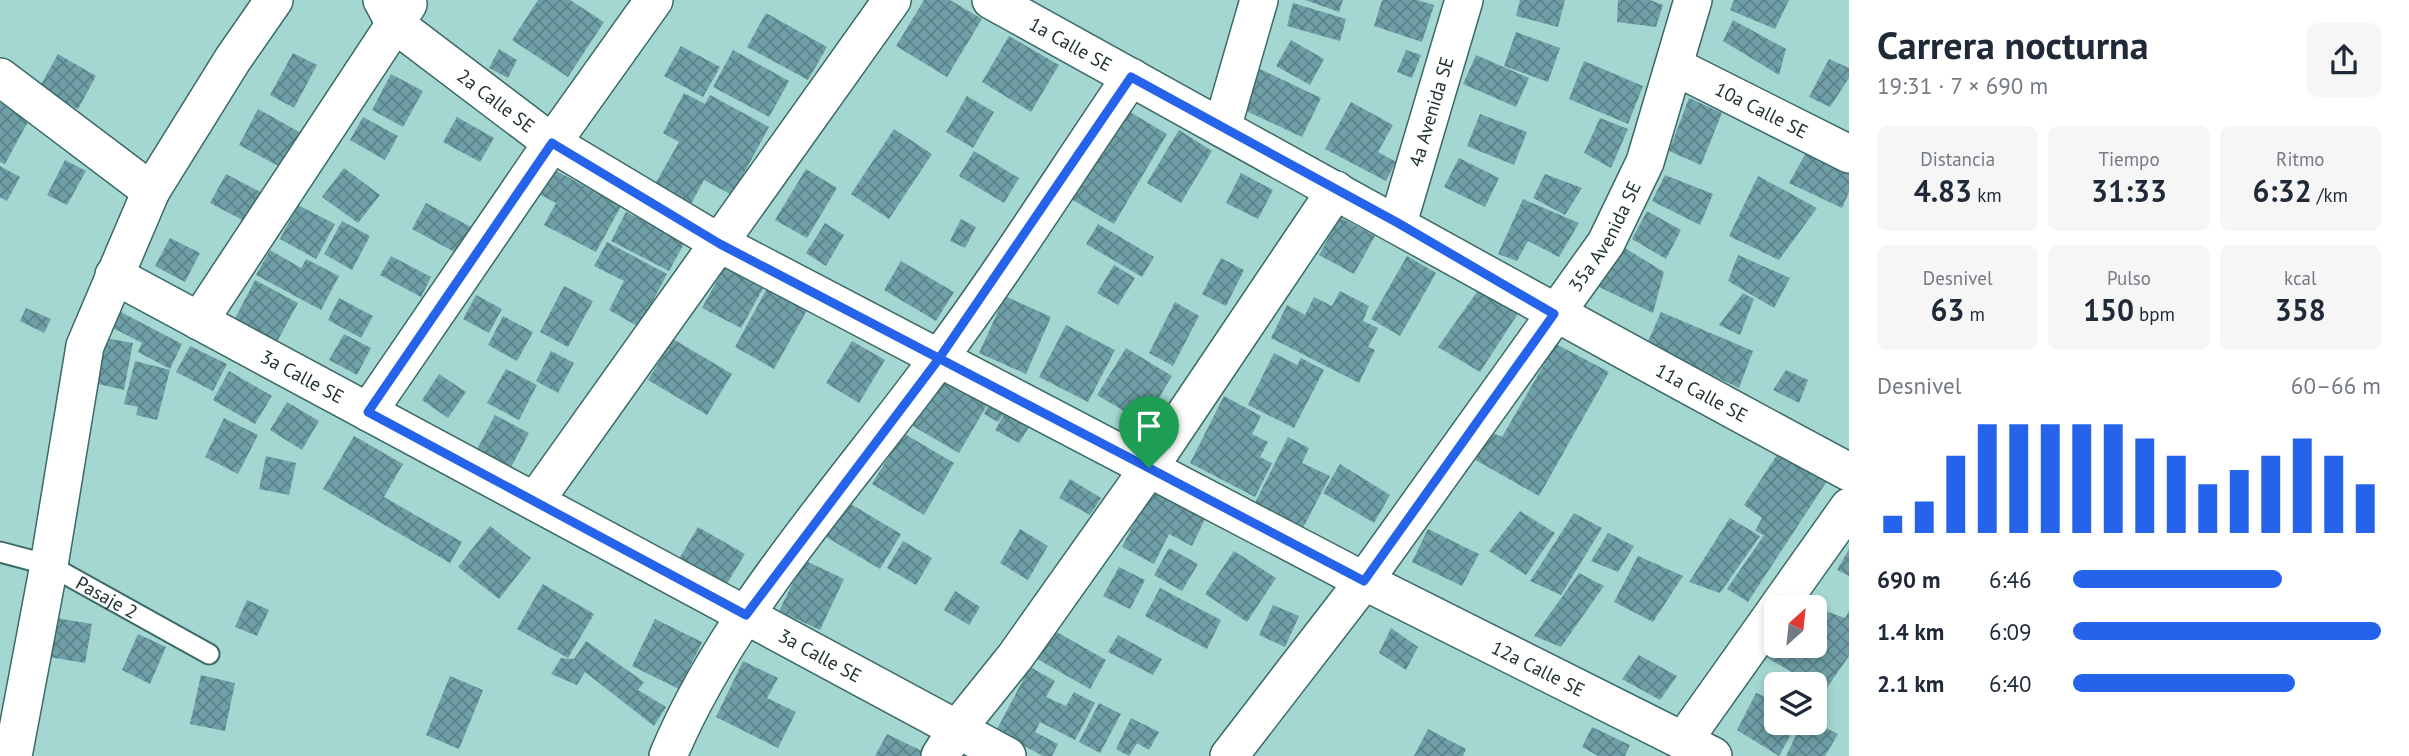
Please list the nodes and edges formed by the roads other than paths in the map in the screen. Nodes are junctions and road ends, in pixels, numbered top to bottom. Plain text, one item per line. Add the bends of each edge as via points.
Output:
1 (274, 0) edge
2 (654, 0) edge
3 (892, 0) edge
4 (991, 0) edge
5 (1258, 0) edge
6 (1464, 0) edge
7 (1693, 0) edge
8 (396, 8) edge
9 (1674, 66) junction
10 (0, 77) edge
11 (1131, 77) junction
12 (1222, 128) junction
13 (552, 143) junction
14 (1849, 154) edge
15 (1336, 190) junction
16 (151, 191) junction
17 (1398, 223) junction
18 (720, 244) junction
19 (114, 275) junction
20 (1554, 314) junction
21 (200, 321) junction
22 (938, 360) junction
23 (368, 412) junction
24 (1149, 468) junction
25 (1849, 472) edge
26 (535, 501) junction
27 (1849, 507) edge
28 (0, 552) edge
29 (49, 565) junction
30 (1364, 581) junction
31 (1786, 595) edge
32 (746, 615) junction
33 (1764, 631) edge
34 (209, 654) dead end
35 (949, 742) edge
36 (1698, 749) edge
37 (13, 756) edge
38 (668, 756) edge
39 (1007, 756) edge
40 (1229, 756) edge

1 - 16 street
2 - 13 street
3 - 18 street
4 - 11 street, 1a Calle SE
5 - 12 street
6 - 17 street, 4a Avenida SE
7 - 9 street, 35a Avenida SE
8 - 13 street, 2a Calle SE
8 - 21 street
9 - 14 street, 10a Calle SE
9 - 20 street, 35a Avenida SE via 1645,162 1618,220
10 - 16 street
11 - 12 street, 1a Calle SE
11 - 22 street
12 - 15 street, 1a Calle SE
13 - 18 street, 2a Calle SE
13 - 23 street
15 - 17 street, 1a Calle SE
15 - 24 street
16 - 19 street
17 - 20 street, 1a Calle SE
18 - 22 street, 2a Calle SE
18 - 26 street
19 - 21 street, 3a Calle SE
19 - 29 street via 85,346
20 - 25 street, 11a Calle SE
20 - 30 street, 35a Avenida SE
21 - 23 street, 3a Calle SE
22 - 24 street, 2a Calle SE
22 - 32 street
23 - 26 street, 3a Calle SE
24 - 30 street, 2a Calle SE
24 - 35 street via 1016,657
26 - 32 street, 3a Calle SE
27 - 31 street
28 - 29 lane, Pasaje 2
29 - 34 lane, Pasaje 2
29 - 37 street
30 - 36 street, 12a Calle SE
30 - 40 street, 35a Avenida SE
32 - 35 street, 3a Calle SE
32 - 38 street via 682,722
33 - 36 street
35 - 39 street, 3a Calle SE

